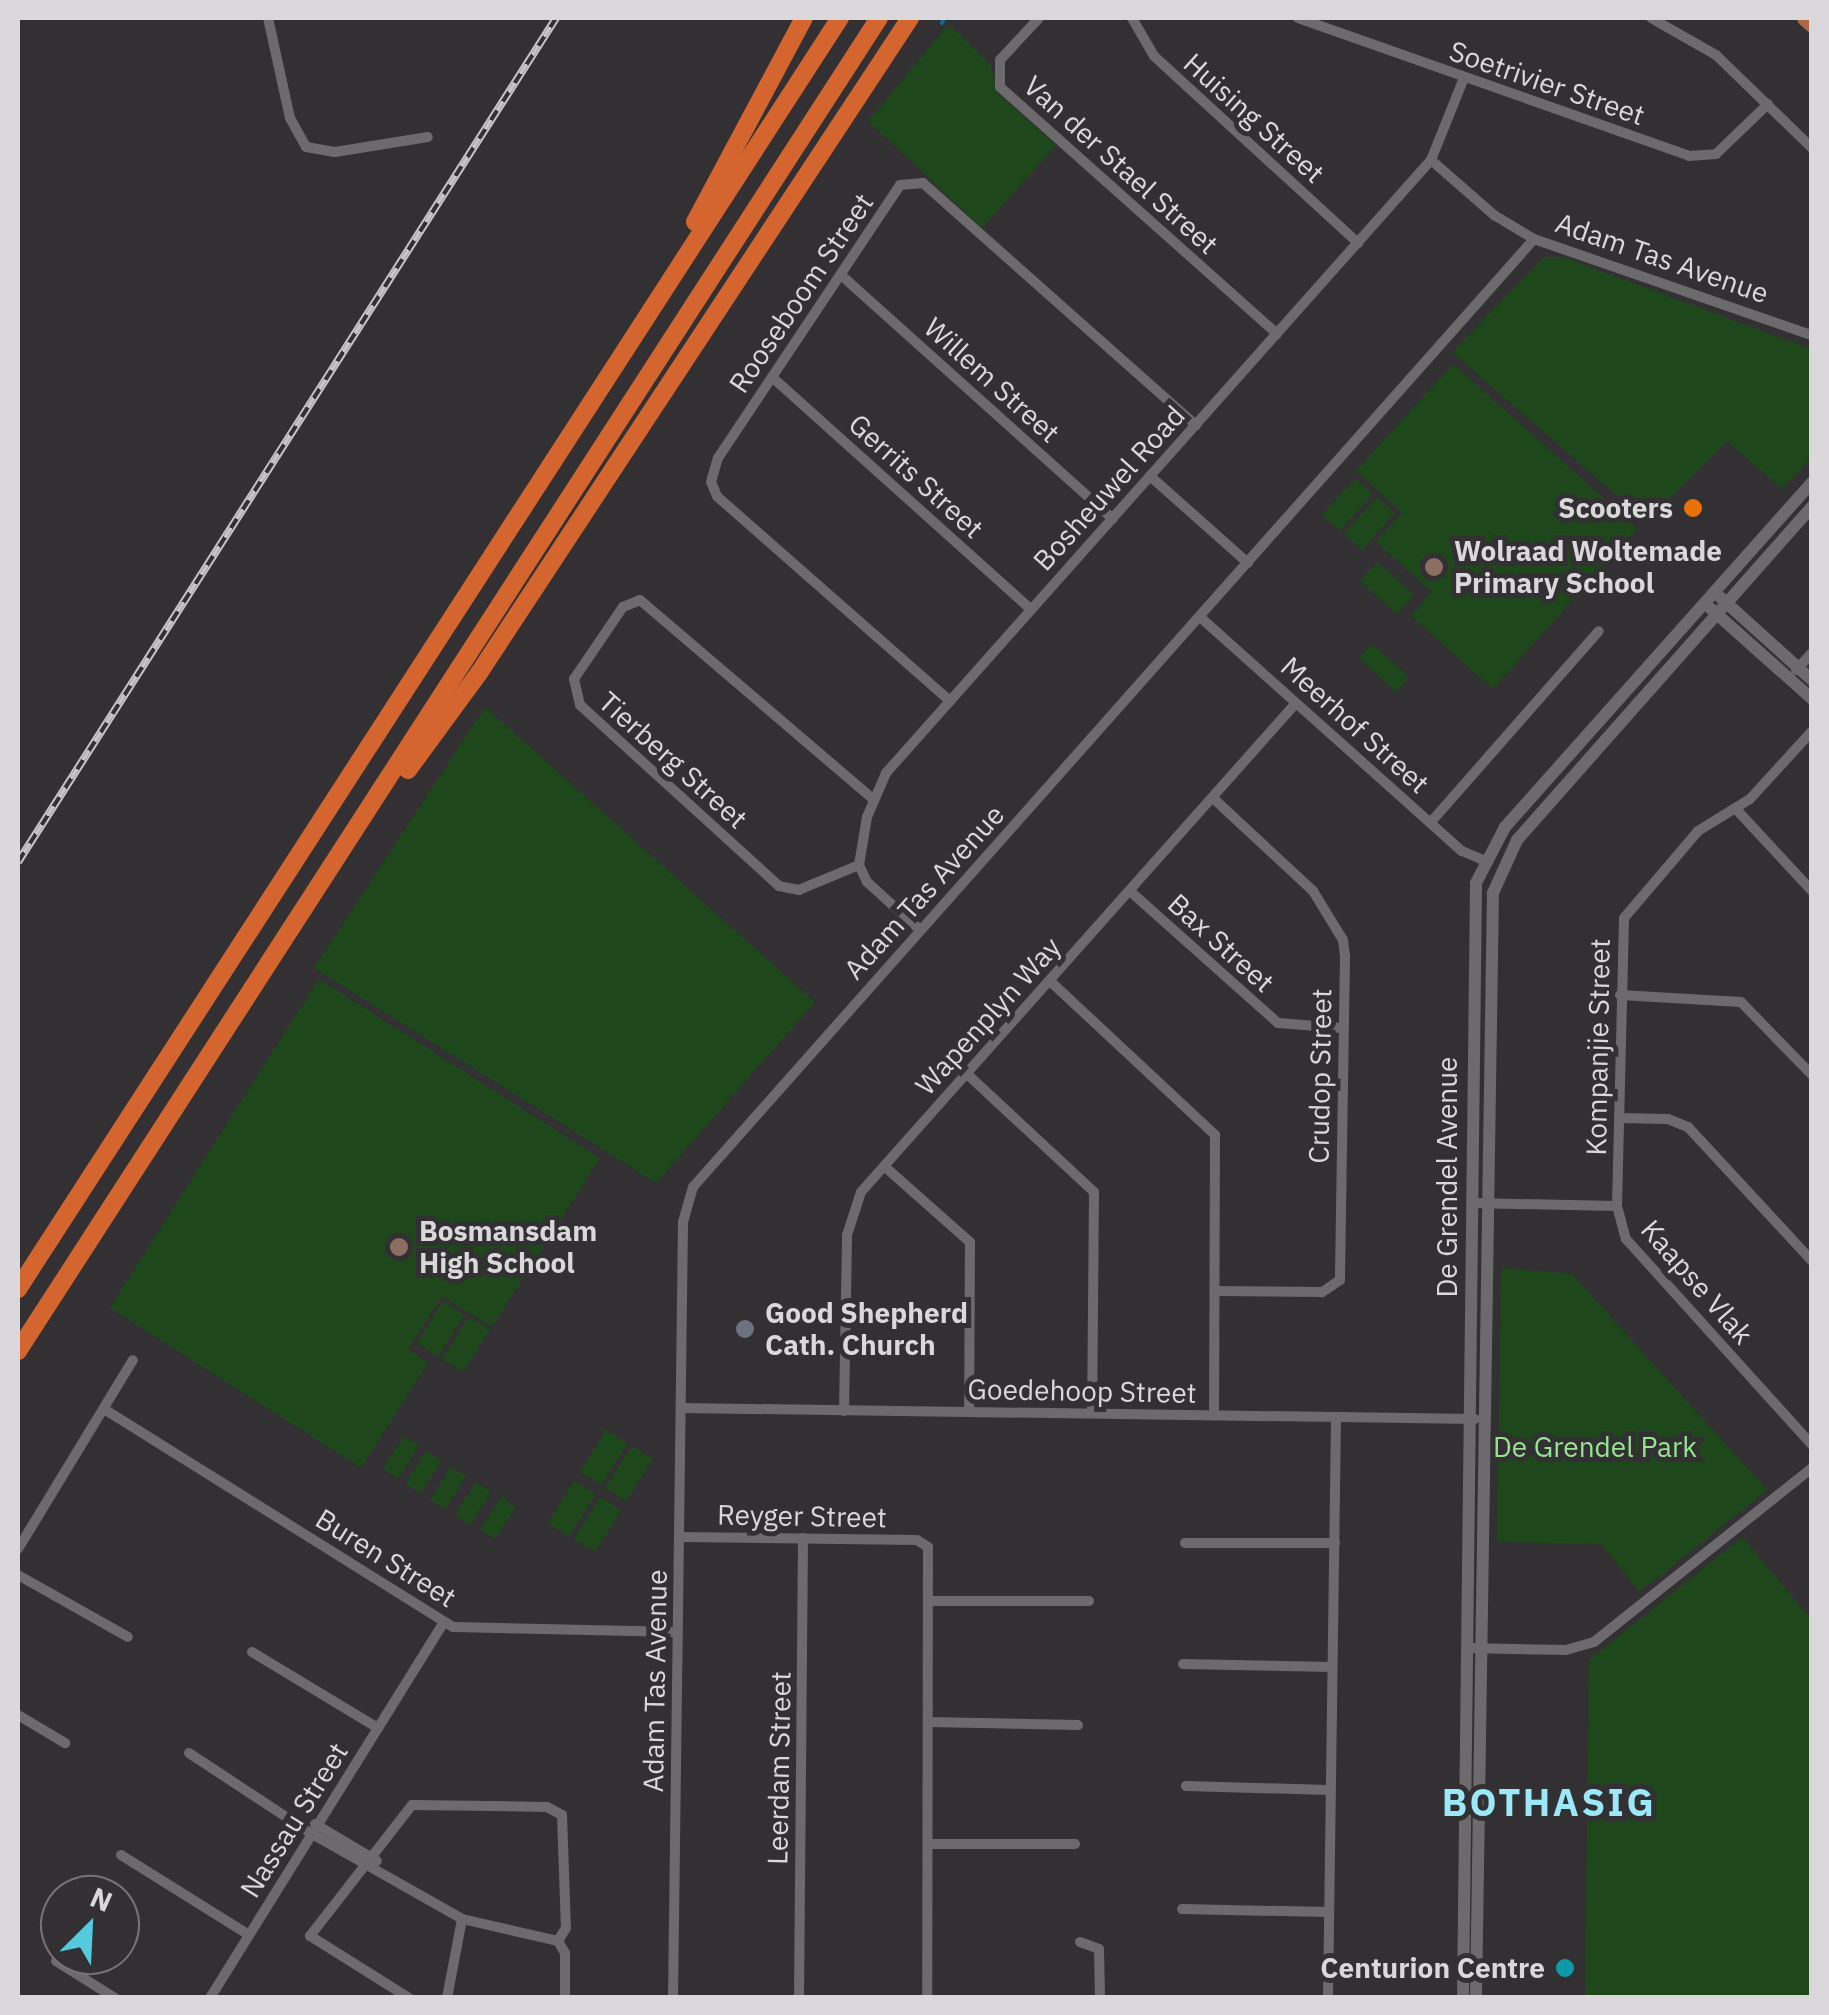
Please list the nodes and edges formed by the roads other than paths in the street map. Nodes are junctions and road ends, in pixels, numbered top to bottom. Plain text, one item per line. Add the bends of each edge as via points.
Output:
1 (268, 18) edge
2 (804, 18) edge
3 (840, 18) edge
4 (879, 18) edge
5 (910, 18) edge
6 (920, 18) edge
7 (1039, 18) edge
8 (1132, 18) edge
9 (1298, 18) edge
10 (1651, 18) edge
11 (1804, 18) edge
12 (1812, 24) edge
13 (878, 69) junction
14 (1464, 78) junction
15 (1768, 104) junction
16 (428, 137) dead end
17 (1812, 148) edge
18 (1431, 160) junction
19 (1534, 239) junction
20 (1358, 243) junction
21 (841, 276) junction
22 (1277, 334) junction
23 (1812, 335) edge
24 (633, 337) junction
25 (772, 377) junction
26 (1196, 425) junction
27 (1150, 476) junction
28 (1812, 482) edge
29 (1812, 506) edge
30 (1113, 518) junction
31 (1248, 563) junction
32 (1710, 598) junction
33 (1721, 608) junction
34 (1031, 609) junction
35 (1200, 617) junction
36 (1599, 632) dead end
37 (1812, 653) edge
38 (1794, 673) junction
39 (1812, 680) edge
40 (950, 700) junction
41 (1812, 700) edge
42 (1296, 703) junction
43 (1812, 731) edge
44 (1212, 798) junction
45 (873, 800) junction
46 (1736, 809) junction
47 (368, 813) junction
48 (1430, 822) junction
49 (1510, 851) junction
50 (1483, 860) junction
51 (859, 865) junction
52 (1131, 892) junction
53 (1812, 892) edge
54 (1492, 893) junction
55 (920, 930) junction
56 (1050, 981) junction
57 (1620, 994) junction
58 (1342, 1028) junction
59 (966, 1073) junction
60 (1812, 1074) edge
61 (1619, 1118) junction
62 (884, 1166) junction
63 (1480, 1203) junction
64 (1617, 1206) junction
65 (1812, 1261) edge
66 (18, 1289) edge
67 (1218, 1291) junction
68 (18, 1351) edge
69 (133, 1360) dead end
70 (681, 1408) junction
71 (104, 1409) junction
72 (844, 1411) junction
73 (969, 1412) junction
74 (1092, 1412) junction
75 (1214, 1415) junction
76 (1336, 1418) junction
77 (1476, 1419) junction
78 (1812, 1445) edge
79 (1812, 1468) edge
80 (680, 1537) junction
81 (803, 1538) junction
82 (1185, 1543) dead end
83 (1334, 1543) junction
84 (18, 1549) edge
85 (18, 1575) edge
86 (931, 1601) junction
87 (1089, 1601) dead end
88 (444, 1622) junction
89 (678, 1632) junction
90 (128, 1637) dead end
91 (1467, 1648) junction
92 (1484, 1648) junction
93 (252, 1652) dead end
94 (1184, 1664) dead end
95 (1332, 1667) junction
96 (18, 1716) edge
97 (929, 1722) junction
98 (1078, 1725) dead end
99 (378, 1728) junction
100 (65, 1742) dead end
101 (189, 1753) dead end
102 (1186, 1786) dead end
103 (1330, 1790) junction
104 (315, 1829) junction
105 (928, 1844) junction
106 (1074, 1844) dead end
107 (121, 1855) dead end
108 (374, 1864) junction
109 (1182, 1909) dead end
110 (1328, 1912) junction
111 (462, 1919) junction
112 (249, 1935) junction
113 (558, 1941) junction
114 (1080, 1942) dead end
115 (78, 1975) edge
116 (115, 1998) edge
117 (210, 1998) edge
118 (409, 1998) edge
119 (447, 1998) edge
120 (565, 1998) edge
121 (673, 1998) edge
122 (798, 1998) edge
123 (927, 1998) edge
124 (1100, 1998) edge
125 (1328, 1998) edge
126 (1463, 1998) edge
127 (1476, 1998) edge

1 - 16 street via 290,118 306,147 335,152
2 - 24 highway
3 - 24 highway
4 - 47 highway
5 - 13 highway
6 - 13 highway
7 - 22 street, Van der Stael Street via 1000,60 1000,87
8 - 20 street, Huising Street via 1154,56
9 - 14 street, Soetrivier Street
10 - 15 street via 1716,55
11 - 12 main road
13 - 47 highway via 479,674 396,786
14 - 15 street, Soetrivier Street via 1706,158
14 - 18 street, Bosheuwel Road
15 - 17 street
18 - 19 street via 1494,215
18 - 20 street, Bosheuwel Road
19 - 23 street, Adam Tas Avenue
19 - 31 street, Adam Tas Avenue
20 - 22 street, Bosheuwel Road
21 - 25 street, Rooseboom Street
21 - 26 street, Rooseboom Street via 898,187 920,181
21 - 30 street, Willem Street
22 - 26 street, Bosheuwel Road
24 - 66 highway
25 - 34 street, Gerrits Street
25 - 40 street, Rooseboom Street via 713,466 713,490
26 - 27 street, Bosheuwel Road
27 - 30 street, Bosheuwel Road
27 - 31 street
28 - 32 street, De Grendel Avenue
29 - 33 street, De Grendel Avenue
30 - 34 street, Bosheuwel Road
31 - 35 street, Adam Tas Avenue
32 - 33 street
32 - 50 street, De Grendel Avenue
33 - 38 street
33 - 49 street, De Grendel Avenue
34 - 40 street, Bosheuwel Road
35 - 42 street, Meerhof Street
35 - 55 street, Adam Tas Avenue
36 - 48 street
37 - 38 street
38 - 39 street
38 - 41 street
40 - 45 street, Bosheuwel Road via 886,773
42 - 44 street, Wapenplyn Way
42 - 48 street, Meerhof Street
43 - 46 street, Kompanjie Street
44 - 52 street, Wapenplyn Way
44 - 58 street, Crudop Street via 1313,891 1335,925 1344,949
45 - 51 street, Bosheuwel Road
45 - 51 street, Tierberg Street via 640,600 623,607 574,679 580,705 779,886 799,890
46 - 53 street
46 - 57 street, Kompanjie Street via 1702,827 1630,907
47 - 68 highway
48 - 50 street, Meerhof Street
49 - 50 street
49 - 54 street, De Grendel Avenue
50 - 54 street
50 - 63 street, De Grendel Avenue via 1473,916
51 - 55 street via 867,882
52 - 56 street, Wapenplyn Way
52 - 58 street, Bax Street via 1278,1023
54 - 63 street, De Grendel Avenue
55 - 70 street, Adam Tas Avenue via 693,1187 683,1222
56 - 59 street, Wapenplyn Way
56 - 67 street via 1215,1136
57 - 60 street via 1741,1002
57 - 61 street, Kompanjie Street
58 - 67 street, Crudop Street via 1340,1280 1328,1292
59 - 62 street, Wapenplyn Way
59 - 74 street via 1094,1192
61 - 64 street, Kompanjie Street
61 - 65 street via 1668,1119 1688,1127
62 - 72 street, Wapenplyn Way via 849,1216
62 - 73 street via 970,1242
63 - 64 street, Kaapse Vlak
63 - 77 street, De Grendel Avenue
64 - 78 street, Kaapse Vlak via 1626,1238
67 - 75 street
69 - 71 street
70 - 72 street, Goedehoop Street
70 - 80 street, Adam Tas Avenue
71 - 84 street
71 - 88 street, Buren Street
72 - 73 street, Goedehoop Street
73 - 74 street, Goedehoop Street
74 - 75 street, Goedehoop Street
75 - 76 street, Goedehoop Street
76 - 77 street, Goedehoop Street
76 - 83 street
77 - 91 street, De Grendel Avenue
77 - 92 street, De Grendel Avenue
79 - 92 street via 1594,1642 1566,1650
80 - 81 street, Reyger Street
80 - 89 street, Adam Tas Avenue
81 - 86 street, Reyger Street via 924,1543 932,1558
81 - 122 street, Leerdam Street
82 - 83 street
83 - 95 street
85 - 90 street
86 - 87 street
86 - 97 street, Reyger Street
88 - 89 street, Buren Street via 462,1629
88 - 99 street, Nassau Street
89 - 121 street, Adam Tas Avenue
91 - 92 street
91 - 126 street, De Grendel Avenue
92 - 127 street, De Grendel Avenue
93 - 99 street, Nassau Street
94 - 95 street
95 - 103 street
96 - 100 street
97 - 98 street
97 - 105 street, Reyger Street
99 - 104 street, Nassau Street
101 - 104 street, Nassau Street
102 - 103 street
103 - 110 street
104 - 108 street
104 - 112 street, Nassau Street
105 - 106 street
105 - 123 street, Reyger Street
107 - 112 street, Nassau Street
108 - 111 street
108 - 113 street via 412,1804 558,1810 565,1822 566,1914
108 - 118 street via 330,1904 310,1936
109 - 110 street
110 - 125 street
111 - 113 street
111 - 119 street
112 - 117 street, Nassau Street
113 - 120 street via 565,1953
114 - 124 street via 1093,1941 1100,1949
115 - 116 street

